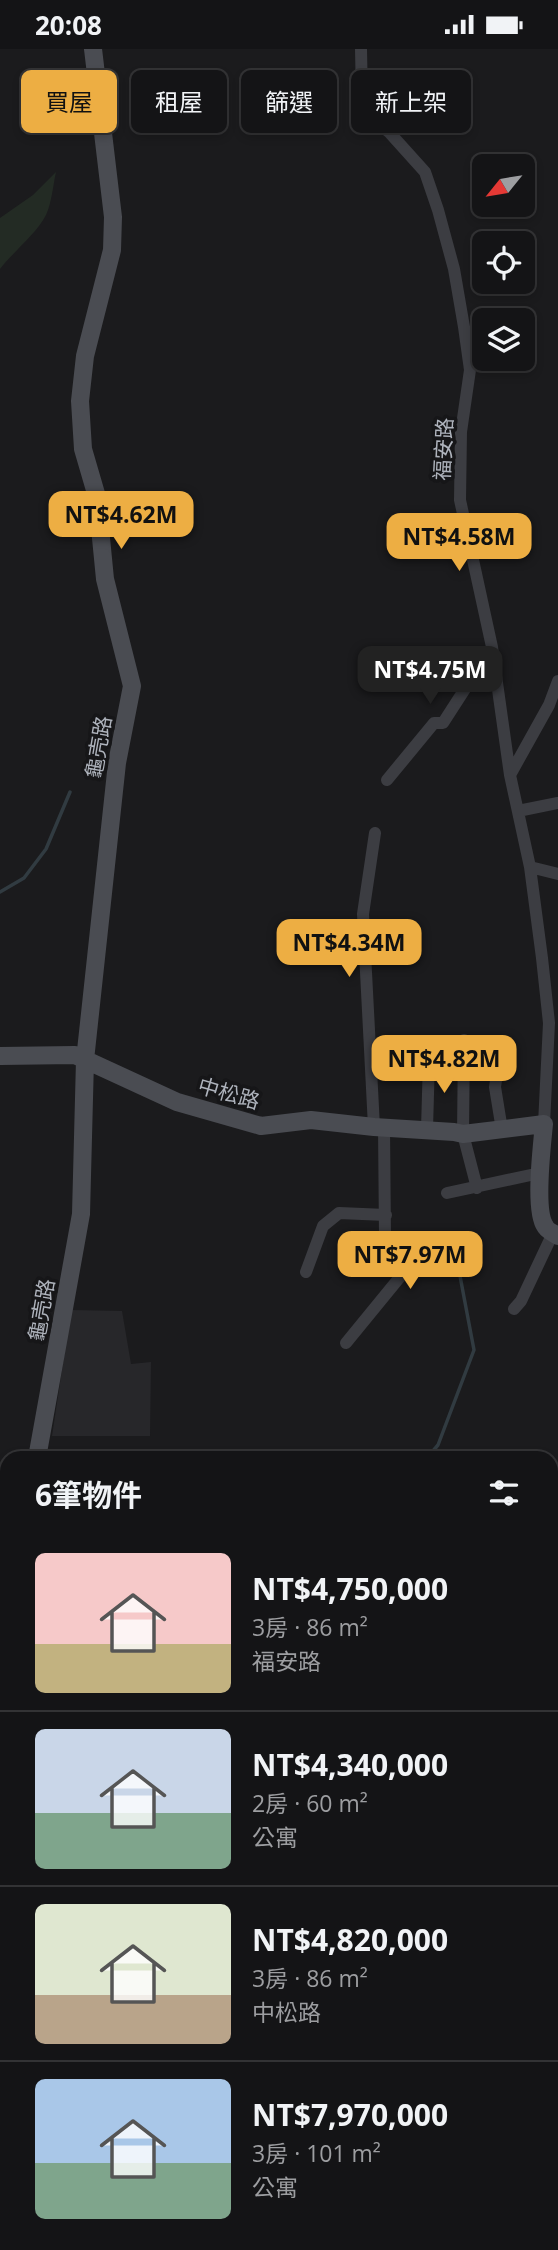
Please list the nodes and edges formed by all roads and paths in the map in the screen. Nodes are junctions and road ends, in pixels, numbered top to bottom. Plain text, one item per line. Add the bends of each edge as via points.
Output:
1 (93, 49) edge
2 (361, 49) edge
3 (492, 647) junction
4 (558, 681) edge
5 (510, 775) junction
6 (387, 780) dead end
7 (558, 803) edge
8 (519, 811) junction
9 (375, 833) dead end
10 (530, 867) junction
11 (558, 874) edge
12 (464, 1040) dead end
13 (500, 1052) dead end
14 (0, 1056) edge
15 (429, 1059) dead end
16 (85, 1060) junction
17 (544, 1124) junction
18 (379, 1127) junction
19 (427, 1129) junction
20 (502, 1130) junction
21 (463, 1135) junction
22 (540, 1173) junction
23 (477, 1188) junction
24 (447, 1193) dead end
25 (386, 1215) junction
26 (556, 1235) edge
27 (306, 1272) dead end
28 (514, 1309) dead end
29 (346, 1343) dead end
30 (38, 1451) edge

1 - 16 street, 龜壳路 via 111,190 112,250 85,356 80,401 83,449 97,497 104,579 132,686 117,763
2 - 3 street, 福安路 via 362,99 374,120 425,172 454,269 470,370 461,432 460,500
3 - 5 street, 福安路
3 - 6 street via 443,723 434,723
4 - 5 street
5 - 8 street, 福安路
7 - 8 street
8 - 10 street, 福安路
9 - 18 street via 363,914
10 - 11 street
10 - 17 street, 福安路 via 549,1023
12 - 21 street
13 - 20 street via 495,1087
14 - 16 street, 中松路 via 75,1055
15 - 19 street
16 - 18 street, 中松路 via 177,1102 261,1126 311,1120
16 - 30 street, 龜壳路 via 81,1214
17 - 20 street, 中松路
17 - 22 street
18 - 19 street, 中松路
18 - 25 street
19 - 21 street, 中松路
20 - 21 street, 中松路
21 - 23 street
22 - 23 street
22 - 26 street via 541,1217 545,1228
23 - 24 street
25 - 27 street via 339,1213 323,1226
25 - 29 street via 385,1237 400,1277
26 - 28 street

